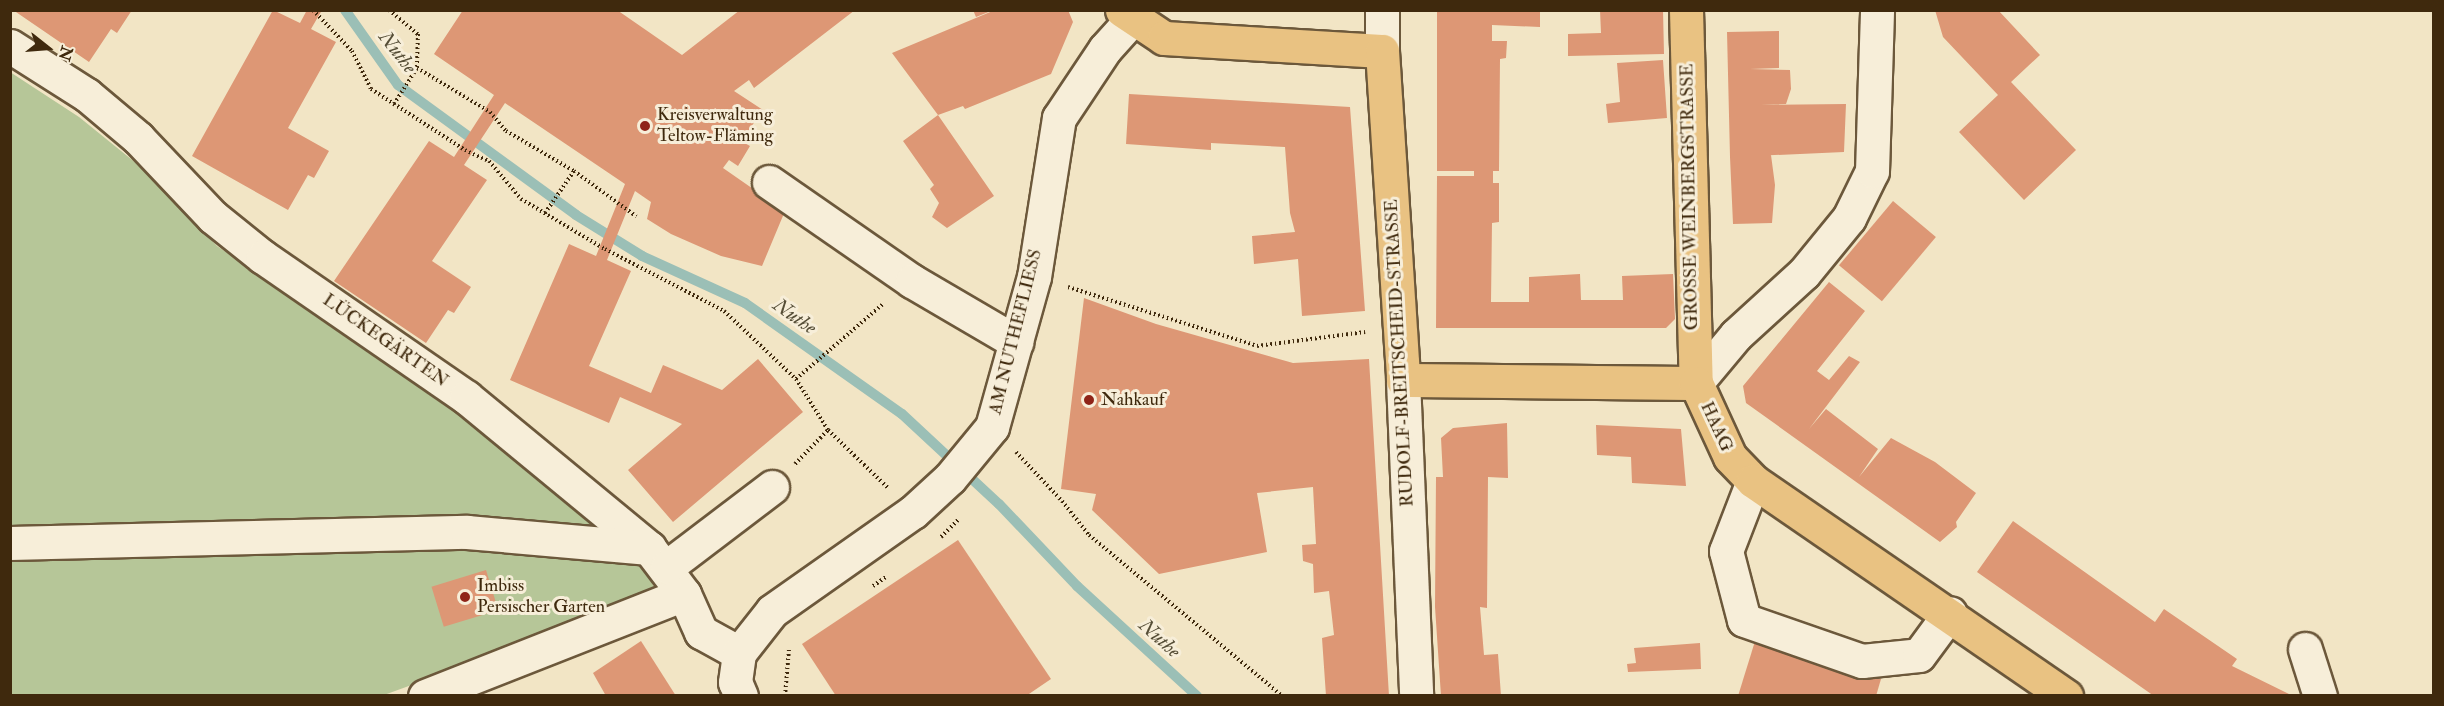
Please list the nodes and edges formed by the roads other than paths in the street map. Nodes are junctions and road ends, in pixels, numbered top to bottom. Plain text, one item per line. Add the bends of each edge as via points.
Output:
1 (1382, 10) edge
2 (1686, 10) edge
3 (1877, 10) edge
4 (1126, 15) edge
5 (10, 46) edge
6 (1382, 51) junction
7 (769, 182) dead end
8 (1016, 342) junction
9 (1403, 380) junction
10 (1695, 383) junction
11 (1753, 481) junction
12 (772, 487) road end
13 (10, 543) edge
14 (658, 558) junction
15 (684, 594) junction
16 (1950, 614) junction
17 (2306, 649) dead end
18 (739, 653) junction
19 (425, 696) edge
20 (741, 696) edge
21 (1416, 696) edge
22 (2066, 696) edge
23 (2320, 696) edge

1 - 6 street, RUDOLF-BREITSCHEID-STRASSE
2 - 10 main road, GROSSE WEINBERGSTRASSE
3 - 10 street via 1872,160 1867,181 1849,218 1804,273 1736,335
4 - 6 main road via 1164,38
4 - 8 street, AM NUTHEFLIESS via 1059,118 1034,277
5 - 14 street, LÜCKEGÄRTEN via 87,95 138,138 213,216 263,257 466,397
6 - 9 main road, RUDOLF-BREITSCHEID-STRASSE
7 - 8 street via 912,281
8 - 18 street, AM NUTHEFLIESS via 985,435 951,478 913,512 772,611
9 - 10 main road, HAAG
9 - 21 street, RUDOLF-BREITSCHEID-STRASSE
10 - 11 main road, HAAG via 1730,457
11 - 16 main road, HAAG
11 - 16 street via 1726,551 1744,620 1862,661 1919,655
12 - 14 street
13 - 14 street via 467,532
14 - 15 street, LÜCKEGÄRTEN
15 - 18 street, LÜCKEGÄRTEN via 701,632
15 - 19 street
16 - 22 main road, HAAG
17 - 23 street
18 - 20 street via 735,682

